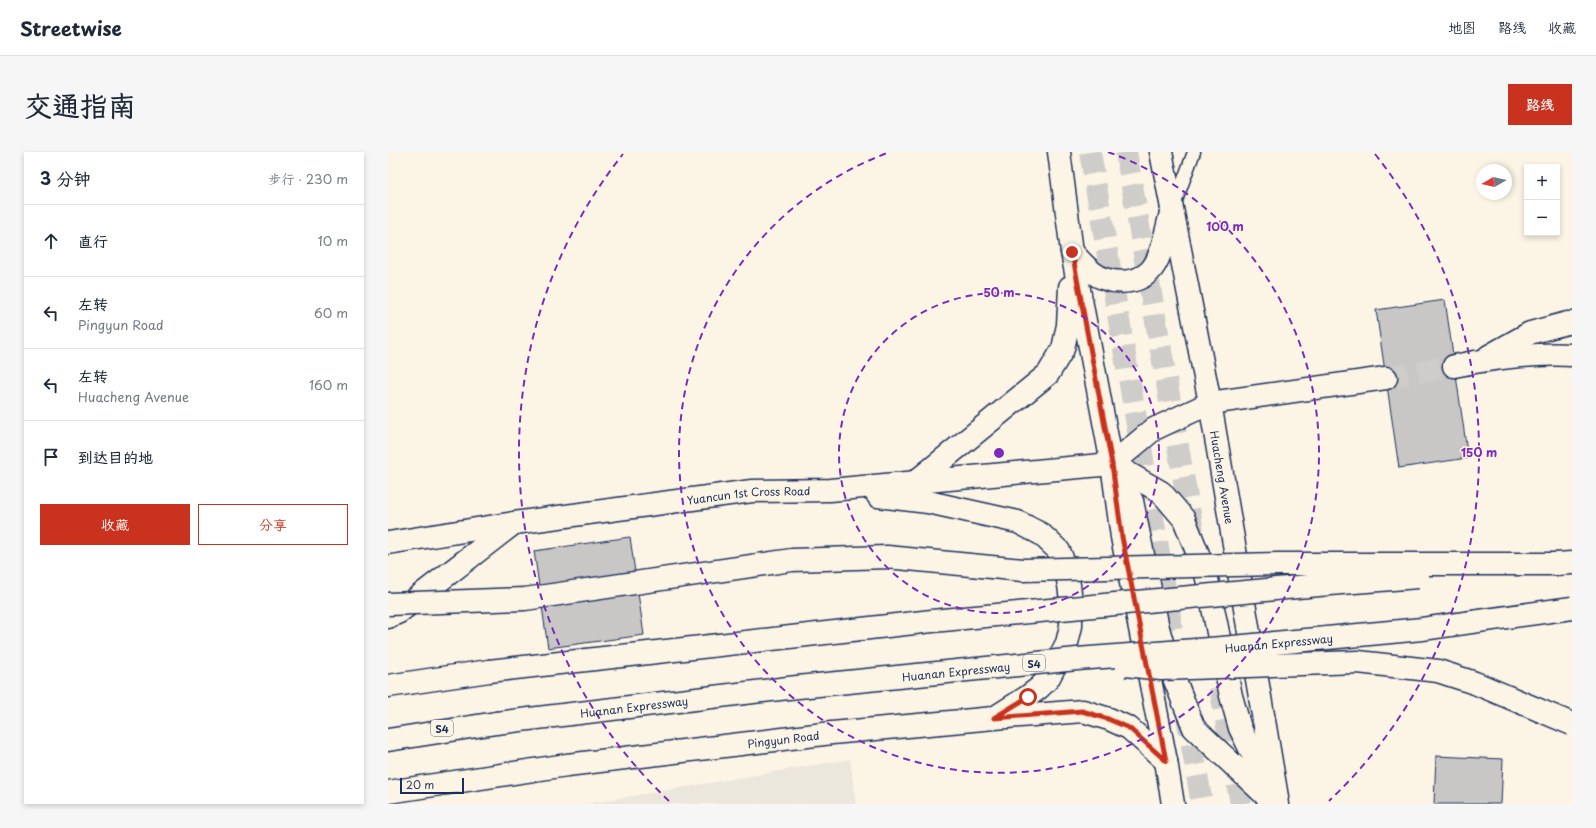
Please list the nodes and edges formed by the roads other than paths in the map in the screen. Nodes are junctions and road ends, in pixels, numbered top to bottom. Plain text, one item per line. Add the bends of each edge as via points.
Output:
1 (1059, 152) edge
2 (1162, 152) edge
3 (1194, 152) edge
4 (1172, 211) junction
5 (1072, 252) junction
6 (1572, 323) edge
7 (1572, 355) edge
8 (1482, 360) junction
9 (1454, 366) tunnel mouth
10 (1386, 378) tunnel mouth
11 (1210, 403) junction
12 (1112, 464) junction
13 (914, 484) junction
14 (830, 490) junction
15 (514, 523) junction
16 (388, 543) edge
17 (1564, 564) edge
18 (388, 604) edge
19 (1572, 608) edge
20 (388, 616) edge
21 (1077, 659) junction
22 (388, 686) edge
23 (994, 718) junction
24 (496, 723) junction
25 (1572, 724) edge
26 (388, 734) edge
27 (388, 740) edge
28 (1166, 761) junction
29 (388, 792) edge
30 (1172, 804) edge
31 (1277, 804) edge

1 - 5 main road
2 - 4 main road, Huacheng Avenue
3 - 4 lane
4 - 5 main road via 1159,256 1150,271 1137,279 1123,282 1109,280 1093,273
4 - 11 main road, Huacheng Avenue
5 - 12 main road
5 - 13 main road via 1068,325 1063,349 1048,374
6 - 8 main road via 1530,334
7 - 8 main road via 1552,354
8 - 9 main road
10 - 11 main road
11 - 12 main road via 1154,429
11 - 31 main road, Huacheng Avenue
12 - 13 main road, Yuancun 1st Cross Road
12 - 28 main road via 1124,545
12 - 31 main road via 1132,501 1158,628 1194,728
12 - 31 main road via 1161,492 1184,519 1206,574 1240,728
13 - 14 main road, Yuancun 1st Cross Road
14 - 15 main road, Yuancun 1st Cross Road via 752,491
14 - 23 main road via 928,502 1018,522 1041,534 1059,551 1066,570 1071,601 1072,626 1068,643 1048,679 1028,697
15 - 16 main road, Yuancun 1st Cross Road
15 - 20 main road via 399,612
17 - 18 main road, bridge via 1279,564 1023,570 887,557 792,560 525,599
17 - 22 main road, bridge via 932,621 489,671
19 - 21 main road, Huanan Expressway / S4, bridge via 1422,629
21 - 24 main road, Huanan Expressway / S4, bridge via 788,688
21 - 25 main road, bridge via 1161,669 1358,662 1438,671 1475,683
23 - 28 main road, Pingyun Road via 1082,711 1129,728
23 - 29 main road, Pingyun Road via 832,733 575,764
24 - 26 main road, Huanan Expressway / S4
24 - 27 main road
28 - 30 main road

